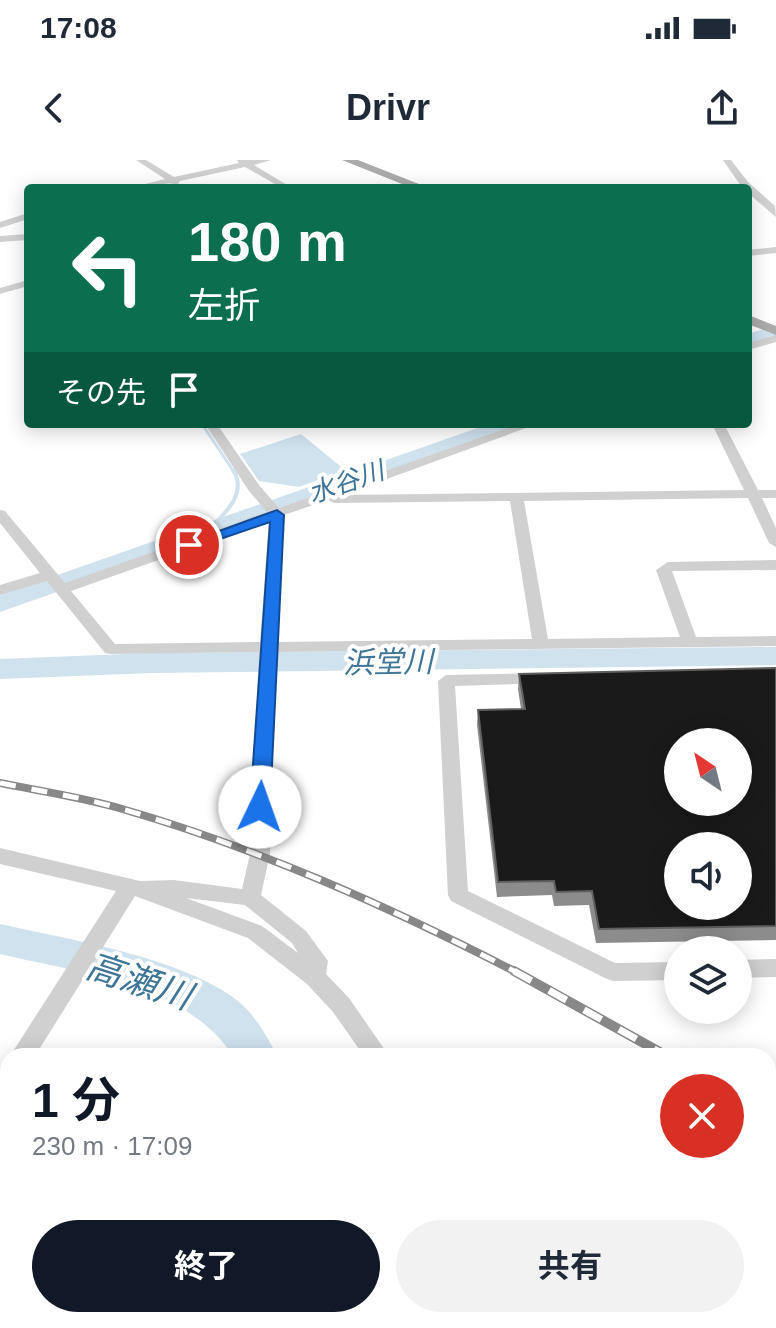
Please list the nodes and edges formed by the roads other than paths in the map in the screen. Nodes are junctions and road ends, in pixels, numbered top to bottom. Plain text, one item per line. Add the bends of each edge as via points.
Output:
1 (140, 160) edge
2 (267, 160) edge
3 (348, 160) edge
4 (727, 160) edge
5 (242, 162) edge
6 (171, 179) junction
7 (150, 184) edge
8 (179, 184) edge
9 (281, 184) edge
10 (412, 184) edge
11 (745, 184) edge
12 (752, 192) edge
13 (776, 214) edge
14 (24, 217) edge
15 (0, 225) edge
16 (24, 237) edge
17 (0, 239) edge
18 (776, 250) edge
19 (752, 253) edge
20 (24, 284) edge
21 (0, 291) edge
22 (752, 321) edge
23 (772, 332) edge
24 (752, 344) edge
25 (214, 428) edge
26 (520, 428) edge
27 (720, 428) edge
28 (753, 494) junction
29 (776, 494) edge
30 (516, 497) junction
31 (319, 499) junction
32 (273, 510) junction
33 (0, 514) edge
34 (776, 543) edge
35 (776, 565) edge
36 (55, 582) junction
37 (0, 590) edge
38 (776, 641) edge
39 (690, 642) junction
40 (541, 645) junction
41 (268, 657) junction
42 (556, 679) edge
43 (0, 856) edge
44 (131, 890) junction
45 (250, 898) junction
46 (776, 968) edge
47 (752, 969) edge
48 (664, 971) edge
49 (315, 977) junction
50 (27, 1048) edge
51 (371, 1048) edge

1 - 6 street
2 - 5 street
3 - 10 main road
4 - 11 street
5 - 6 street
5 - 9 street
6 - 7 street
6 - 8 street
12 - 13 street
14 - 15 street
16 - 17 street
18 - 19 street
20 - 21 street
22 - 23 main road
23 - 24 street
25 - 32 street
26 - 31 street
27 - 28 street
28 - 29 street
28 - 30 street
28 - 34 street
30 - 31 street
30 - 40 street
31 - 32 street
32 - 36 street
32 - 41 street
33 - 36 street
35 - 39 street via 664,570
36 - 37 street
36 - 41 street via 111,649
38 - 39 street
39 - 40 street
40 - 41 street
41 - 45 street via 260,854
42 - 48 street via 446,681 458,895 613,972
43 - 44 street
44 - 45 street via 174,888
44 - 49 street via 255,932
44 - 50 street
45 - 49 street via 299,937 317,961
46 - 47 street
49 - 51 street

